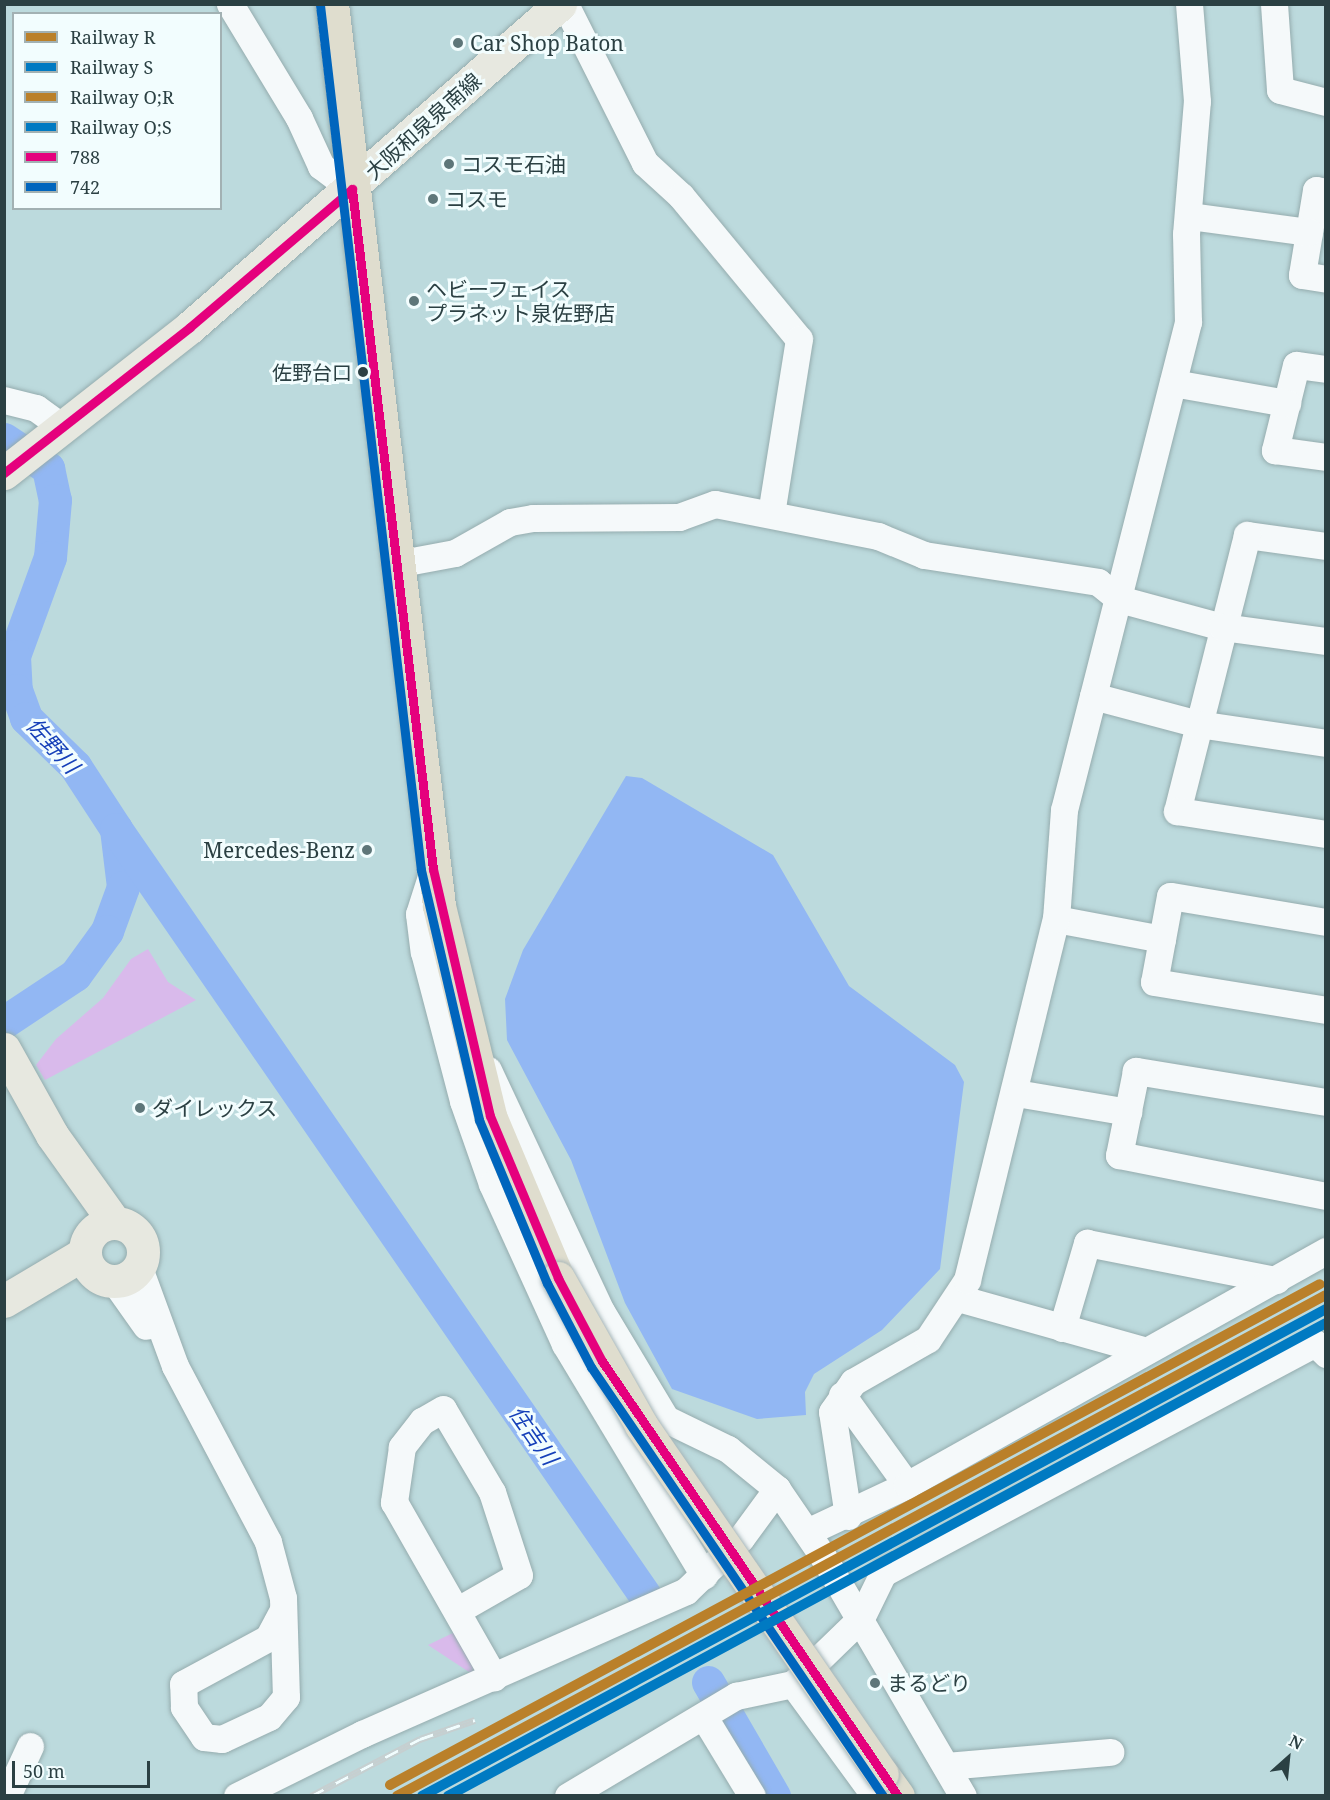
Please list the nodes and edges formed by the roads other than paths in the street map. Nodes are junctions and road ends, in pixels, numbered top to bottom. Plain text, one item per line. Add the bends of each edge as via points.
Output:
1 (230, 4) edge
2 (332, 4) edge
3 (1189, 4) edge
4 (1274, 4) edge
5 (550, 8) edge
6 (1326, 102) edge
7 (352, 189) junction
8 (1326, 192) edge
9 (1189, 216) junction
10 (1309, 232) junction
11 (1326, 279) edge
12 (1326, 369) edge
13 (1173, 383) junction
14 (4, 400) edge
15 (1287, 403) junction
16 (57, 433) junction
17 (1326, 457) edge
18 (7, 471) edge
19 (771, 514) junction
20 (1326, 546) edge
21 (396, 564) junction
22 (1111, 592) junction
23 (1222, 627) junction
24 (1326, 641) edge
25 (1094, 696) junction
26 (1198, 724) junction
27 (1066, 734) dead end
28 (1326, 743) edge
29 (1326, 834) edge
30 (433, 869) junction
31 (1056, 919) junction
32 (1326, 922) edge
33 (1162, 939) junction
34 (1326, 1010) edge
35 (466, 1023) junction
36 (6, 1053) edge
37 (1016, 1093) junction
38 (1326, 1102) edge
39 (1128, 1112) junction
40 (1326, 1196) edge
41 (1326, 1251) edge
42 (107, 1257) junction
43 (1276, 1280) junction
44 (958, 1298) junction
45 (9, 1299) edge
46 (1062, 1328) junction
47 (1146, 1351) junction
48 (1326, 1354) edge
49 (842, 1395) junction
50 (908, 1485) junction
51 (777, 1489) junction
52 (848, 1516) junction
53 (807, 1532) junction
54 (704, 1575) junction
55 (283, 1610) junction
56 (458, 1610) junction
57 (861, 1618) junction
58 (494, 1677) junction
59 (793, 1684) junction
60 (704, 1717) junction
61 (30, 1746) dead end
62 (1110, 1752) dead end
63 (946, 1766) junction
64 (885, 1788) edge
65 (585, 1791) edge
66 (7, 1795) edge
67 (237, 1796) edge
68 (752, 1796) edge
69 (963, 1796) edge

1 - 7 street via 299,118 321,166
2 - 7 highway
3 - 9 street via 1197,101
4 - 6 street via 1280,90
5 - 7 main road, 大阪和泉泉南線
5 - 19 street via 645,163 681,196 799,339
7 - 16 main road, 大阪和泉泉南線
7 - 21 highway
8 - 10 street via 1316,190
9 - 10 street
9 - 13 street via 1188,322
10 - 11 street via 1302,275
12 - 15 street via 1296,364
13 - 15 street
13 - 22 street
14 - 16 street via 36,408
15 - 17 street via 1275,450
16 - 18 main road, 大阪和泉泉南線
19 - 21 street via 715,504 679,517 533,518 510,522 455,553
19 - 22 street via 878,536 924,555
20 - 23 street via 1247,535
21 - 30 highway
22 - 23 street
22 - 25 street
22 - 27 street
23 - 24 street
23 - 26 street
25 - 26 street
25 - 31 street via 1064,810
26 - 28 street
26 - 29 street via 1177,811
30 - 35 highway
30 - 54 street via 419,914 424,952 463,1101 492,1184 566,1344
31 - 33 street
31 - 37 street
32 - 33 street via 1170,896
33 - 34 street via 1154,982
35 - 51 street via 601,1311 666,1419 728,1449
35 - 64 highway, bridge via 490,1116 558,1278 641,1425
36 - 42 main road via 52,1135
37 - 39 street
37 - 44 street
38 - 39 street via 1136,1071
39 - 40 street via 1119,1155
41 - 43 street
42 - 45 main road
42 - 55 street via 175,1366 268,1542 280,1576
43 - 46 street via 1088,1243
43 - 47 street
44 - 46 street
44 - 49 street via 928,1339 853,1382
46 - 47 street
47 - 50 street
48 - 57 street via 1315,1343 883,1573
49 - 50 street
49 - 52 street via 832,1412
50 - 52 street
51 - 53 street
51 - 54 street via 741,1538
52 - 53 street
53 - 57 street
54 - 58 street via 686,1591
55 - 55 street via 288,1680 282,1703 269,1717 222,1739 204,1737 184,1707 183,1684 268,1638
56 - 56 street via 394,1502 402,1448 422,1421 443,1410 492,1492 519,1575
56 - 58 street
57 - 59 street
57 - 63 street
58 - 67 street
59 - 60 street via 736,1696
59 - 64 street
60 - 65 street
60 - 68 street
61 - 66 street
62 - 63 street
63 - 69 street

